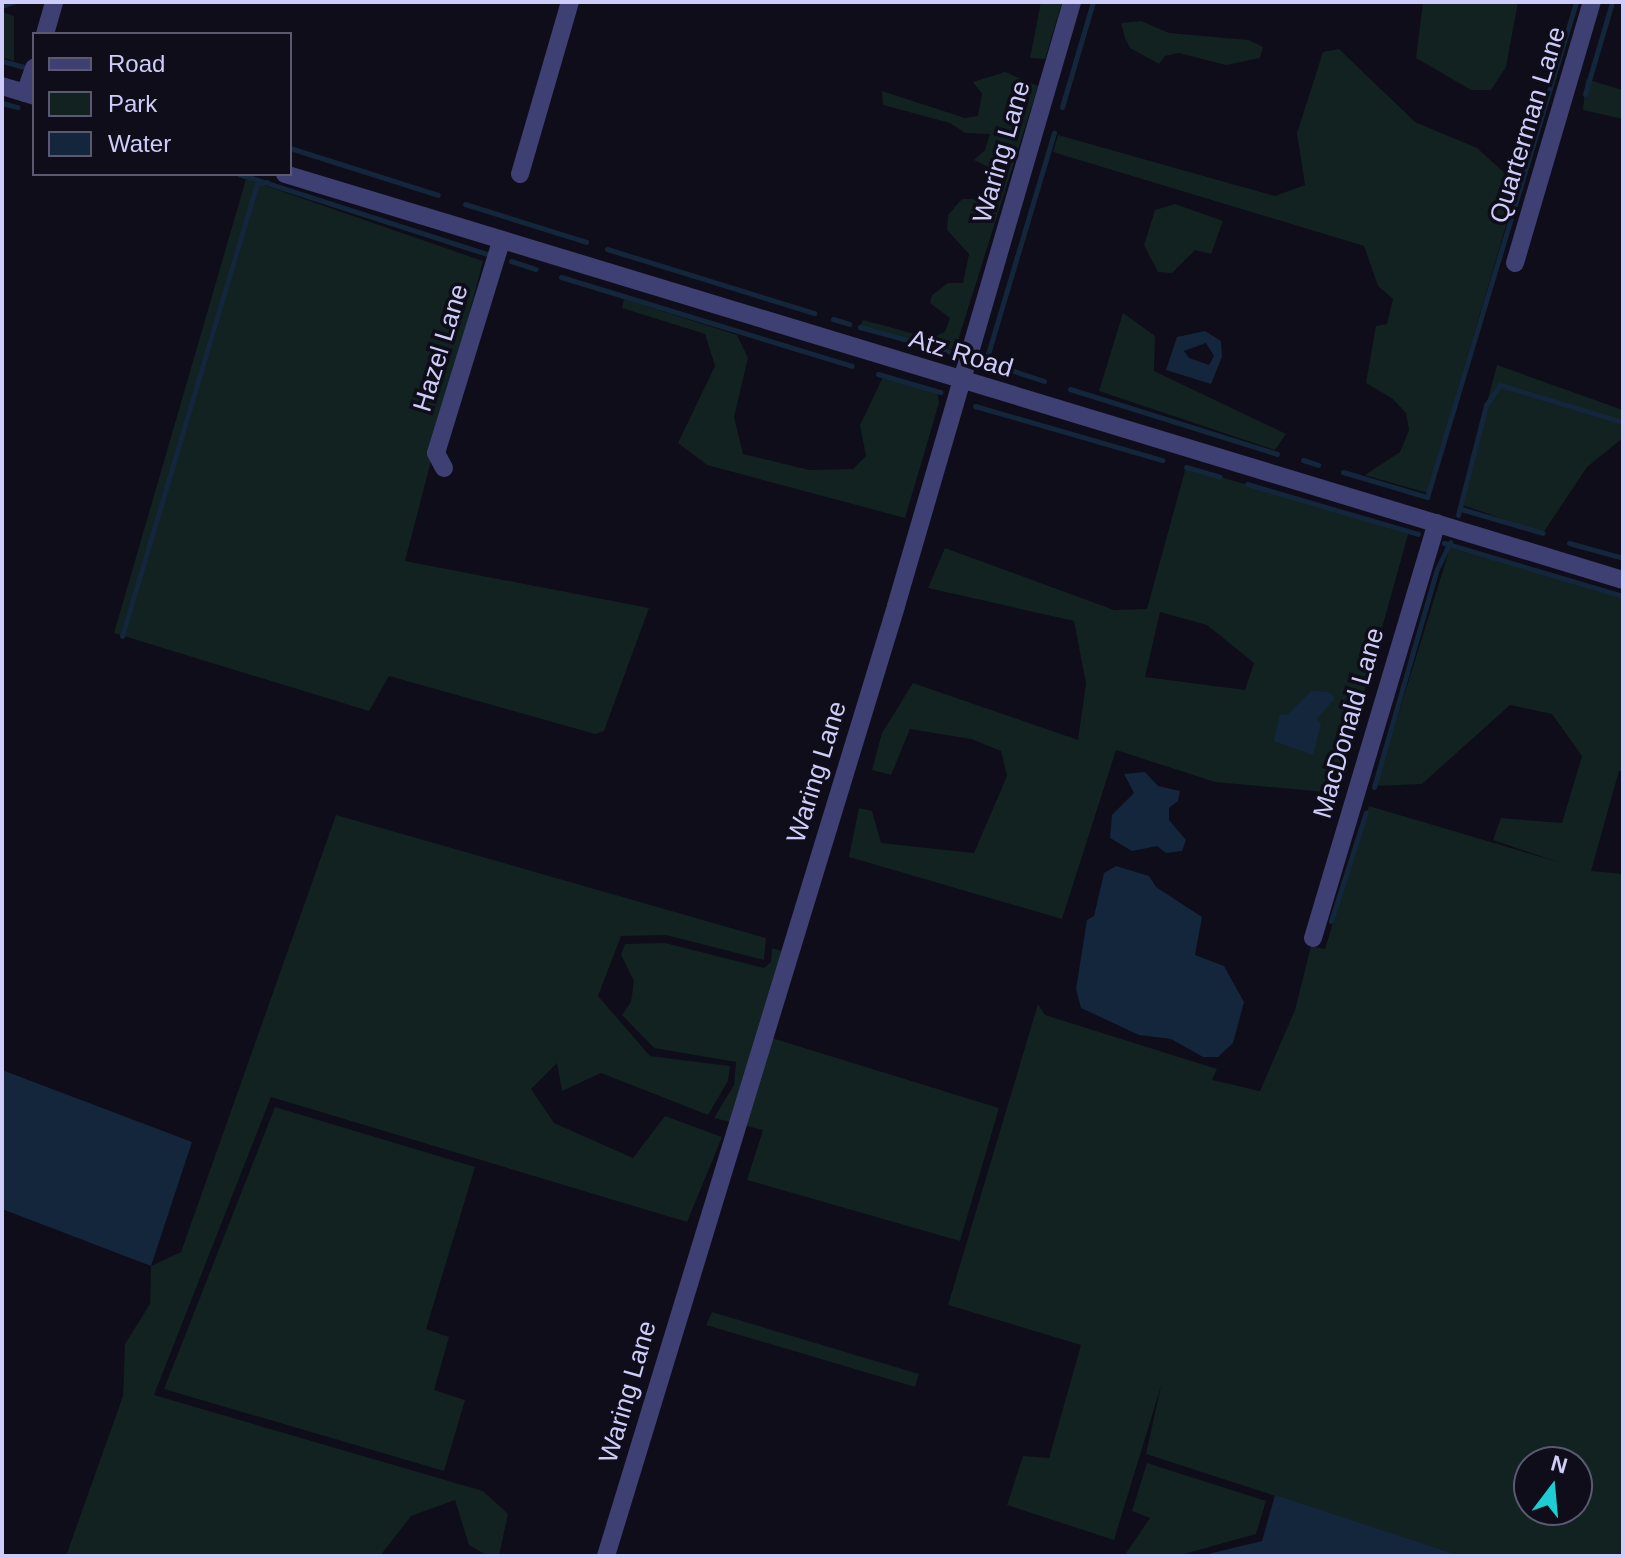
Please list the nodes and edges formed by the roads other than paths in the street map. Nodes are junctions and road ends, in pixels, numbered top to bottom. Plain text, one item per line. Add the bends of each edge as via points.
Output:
1 (54, 2) edge
2 (570, 2) edge
3 (1072, 2) edge
4 (1592, 2) edge
5 (46, 32) edge
6 (2, 86) edge
7 (30, 94) edge
8 (520, 174) dead end
9 (291, 176) edge
10 (501, 242) junction
11 (1515, 263) dead end
12 (962, 381) junction
13 (444, 468) dead end
14 (1437, 523) junction
15 (1623, 580) edge
16 (1313, 938) dead end
17 (606, 1556) edge

1 - 5 street
2 - 8 street
3 - 12 street, Waring Lane
4 - 11 street, Quarterman Lane
6 - 7 street
9 - 10 street, Atz Road
10 - 12 street, Atz Road
10 - 13 street, Hazel Lane via 436,453
12 - 14 street, Atz Road
12 - 17 street, Waring Lane
14 - 15 street, Atz Road
14 - 16 street, MacDonald Lane

